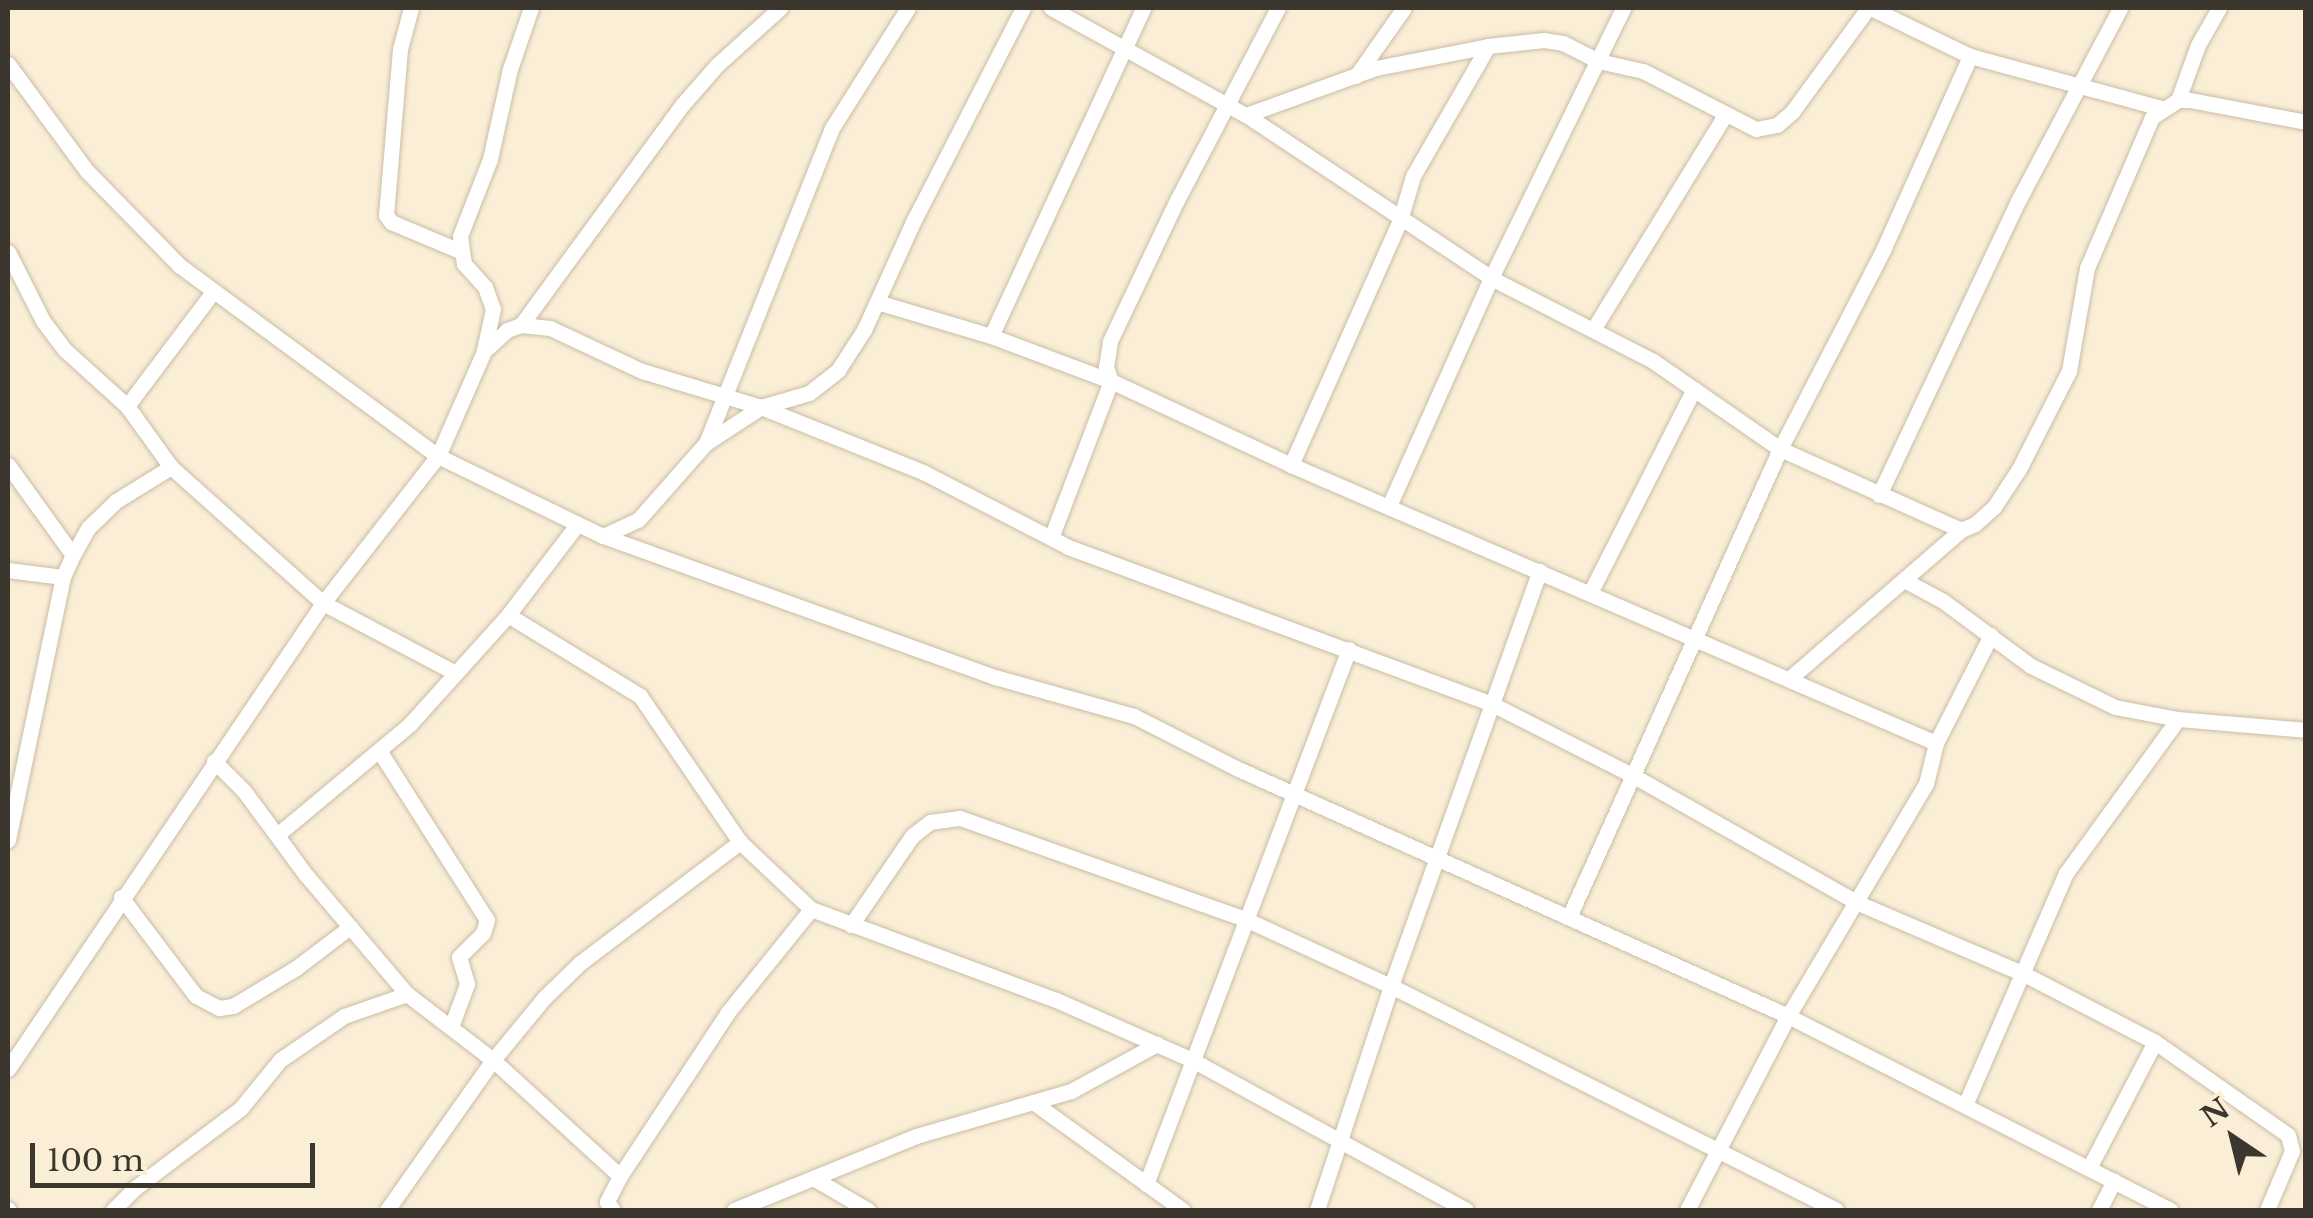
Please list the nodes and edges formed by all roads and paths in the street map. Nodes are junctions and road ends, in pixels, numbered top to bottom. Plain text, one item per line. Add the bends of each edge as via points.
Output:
1 (411, 8) edge
2 (531, 8) edge
3 (780, 8) edge
4 (908, 8) edge
5 (1024, 8) edge
6 (1050, 8) edge
7 (1143, 8) edge
8 (1278, 8) edge
9 (1404, 8) edge
10 (1623, 8) edge
11 (1870, 8) edge
12 (2120, 8) edge
13 (2219, 8) edge
14 (1488, 46) junction
15 (1125, 50) junction
16 (1970, 56) junction
17 (1598, 61) junction
18 (8, 64) edge
19 (1356, 76) junction
20 (2076, 84) junction
21 (2178, 100) junction
22 (1226, 104) junction
23 (2162, 108) junction
24 (1246, 114) junction
25 (1724, 115) junction
26 (2306, 122) edge
27 (1400, 220) junction
28 (460, 251) junction
29 (8, 252) edge
30 (1491, 278) junction
31 (213, 292) junction
32 (877, 302) junction
33 (521, 325) junction
34 (1594, 328) junction
35 (991, 336) junction
36 (484, 352) junction
37 (1110, 382) junction
38 (1694, 388) junction
39 (723, 398) junction
40 (127, 406) junction
41 (761, 407) junction
42 (706, 443) junction
43 (1780, 449) junction
44 (438, 456) junction
45 (8, 465) edge
46 (1291, 465) junction
47 (171, 467) junction
48 (1879, 495) junction
49 (1389, 506) junction
50 (576, 526) junction
51 (1961, 530) junction
52 (603, 536) junction
53 (1051, 538) junction
54 (73, 555) junction
55 (8, 570) edge
56 (1540, 572) junction
57 (64, 578) junction
58 (1904, 580) junction
59 (1590, 593) junction
60 (324, 603) junction
61 (508, 616) junction
62 (1992, 635) junction
63 (1695, 637) junction
64 (1349, 649) junction
65 (454, 672) junction
66 (1789, 679) junction
67 (1490, 702) junction
68 (2178, 720) junction
69 (2306, 730) edge
70 (1936, 743) junction
71 (380, 752) junction
72 (214, 761) junction
73 (1630, 774) junction
74 (14, 793) edge
75 (1294, 793) junction
76 (277, 836) junction
77 (8, 840) edge
78 (740, 842) junction
79 (1439, 858) junction
80 (121, 897) junction
81 (1856, 902) junction
82 (811, 909) junction
83 (1569, 917) junction
84 (1246, 919) junction
85 (852, 925) junction
86 (350, 927) junction
87 (2022, 972) junction
88 (1391, 986) junction
89 (406, 994) junction
90 (1788, 1016) junction
91 (451, 1027) junction
92 (2155, 1042) junction
93 (1156, 1044) junction
94 (493, 1060) junction
95 (1194, 1061) junction
96 (8, 1069) edge
97 (1033, 1102) junction
98 (1965, 1106) junction
99 (1341, 1146) junction
100 (1719, 1149) junction
101 (2089, 1168) junction
102 (620, 1176) junction
103 (813, 1178) junction
104 (2114, 1181) junction
105 (1146, 1184) junction
106 (608, 1208) edge
107 (113, 1210) edge
108 (387, 1210) edge
109 (734, 1210) edge
110 (868, 1210) edge
111 (1183, 1210) edge
112 (1316, 1210) edge
113 (1466, 1210) edge
114 (1687, 1210) edge
115 (1836, 1210) edge
116 (2099, 1210) edge
117 (2171, 1210) edge
118 (2266, 1210) edge

1 - 28 street via 400,49 386,215
2 - 28 street
3 - 33 street via 682,104
4 - 39 street via 832,128
5 - 32 street
6 - 15 street
7 - 15 street
8 - 22 street
9 - 19 street
10 - 17 street
11 - 16 street
11 - 25 street via 1777,125 1756,129
12 - 20 street
13 - 21 street
14 - 17 street via 1544,40
14 - 19 street
14 - 27 street via 1413,176
15 - 22 street
15 - 35 street
16 - 20 street
16 - 43 street via 1883,250
17 - 25 street via 1679,86
17 - 30 street
18 - 31 street via 86,170
19 - 24 street
20 - 23 street
20 - 48 street
21 - 23 street
21 - 26 street
22 - 24 street
22 - 37 street via 1110,341
23 - 51 street via 2143,132 2086,268 2069,371 2052,410 1994,506
24 - 27 street
25 - 34 street
27 - 30 street
27 - 46 street
28 - 36 street via 494,309
29 - 40 street via 65,350
30 - 34 street
30 - 49 street
31 - 40 street
31 - 44 street
32 - 35 street
32 - 41 street via 838,370 810,393
33 - 36 street
33 - 39 street via 550,328 642,372
34 - 38 street
35 - 37 street
36 - 44 street
37 - 46 street
37 - 53 street
38 - 43 street
38 - 59 street
39 - 41 street
39 - 42 street
40 - 47 street
41 - 42 street
41 - 53 street via 923,472
42 - 52 street via 638,520
43 - 48 street
43 - 63 street
44 - 50 street
44 - 60 street
45 - 54 street
46 - 49 street
47 - 54 street via 116,501 88,528
47 - 60 street
48 - 51 street
49 - 56 street
50 - 52 street
50 - 61 street
51 - 58 street
52 - 75 street via 995,677 1134,716
53 - 64 street
54 - 57 street
55 - 57 street
56 - 59 street
56 - 67 street
57 - 74 street
58 - 62 street
58 - 66 street
59 - 63 street
60 - 65 street
60 - 72 street
61 - 65 street
61 - 78 street via 640,696
62 - 68 street via 2070,688 2116,707
62 - 70 street
63 - 66 street
63 - 73 street
64 - 67 street
64 - 75 street
65 - 71 street
66 - 70 street
67 - 73 street
67 - 79 street
68 - 69 street
68 - 87 street via 2066,873
70 - 81 street via 1926,784
71 - 76 street
71 - 91 street via 487,920 459,958 467,984
72 - 76 street
72 - 80 street
73 - 81 street
73 - 83 street
74 - 77 street
75 - 79 street
75 - 84 street
76 - 86 street
78 - 82 street
78 - 94 street via 580,962
79 - 83 street
79 - 88 street
80 - 86 street via 196,996 219,1008 296,968
80 - 96 street
81 - 87 street
81 - 90 street
82 - 85 street
82 - 102 street via 728,1012
83 - 90 street
84 - 85 street via 944,817 912,836
84 - 88 street
84 - 95 street
85 - 93 street
86 - 89 street
87 - 92 street
87 - 98 street
88 - 99 street
88 - 100 street
89 - 91 street
89 - 107 street via 344,1016 280,1060 241,1108
90 - 98 street
90 - 100 street
91 - 94 street
92 - 101 street
92 - 118 street via 2288,1136 2292,1151
93 - 95 street
93 - 97 street via 1098,1079
94 - 102 street
94 - 108 street
95 - 99 street
95 - 105 street
97 - 103 street via 945,1126
97 - 105 street
98 - 101 street
99 - 112 street
99 - 113 street
100 - 114 street
100 - 115 street
101 - 104 street
102 - 106 street
103 - 109 street
103 - 110 street
104 - 116 street
104 - 117 street
105 - 111 street

